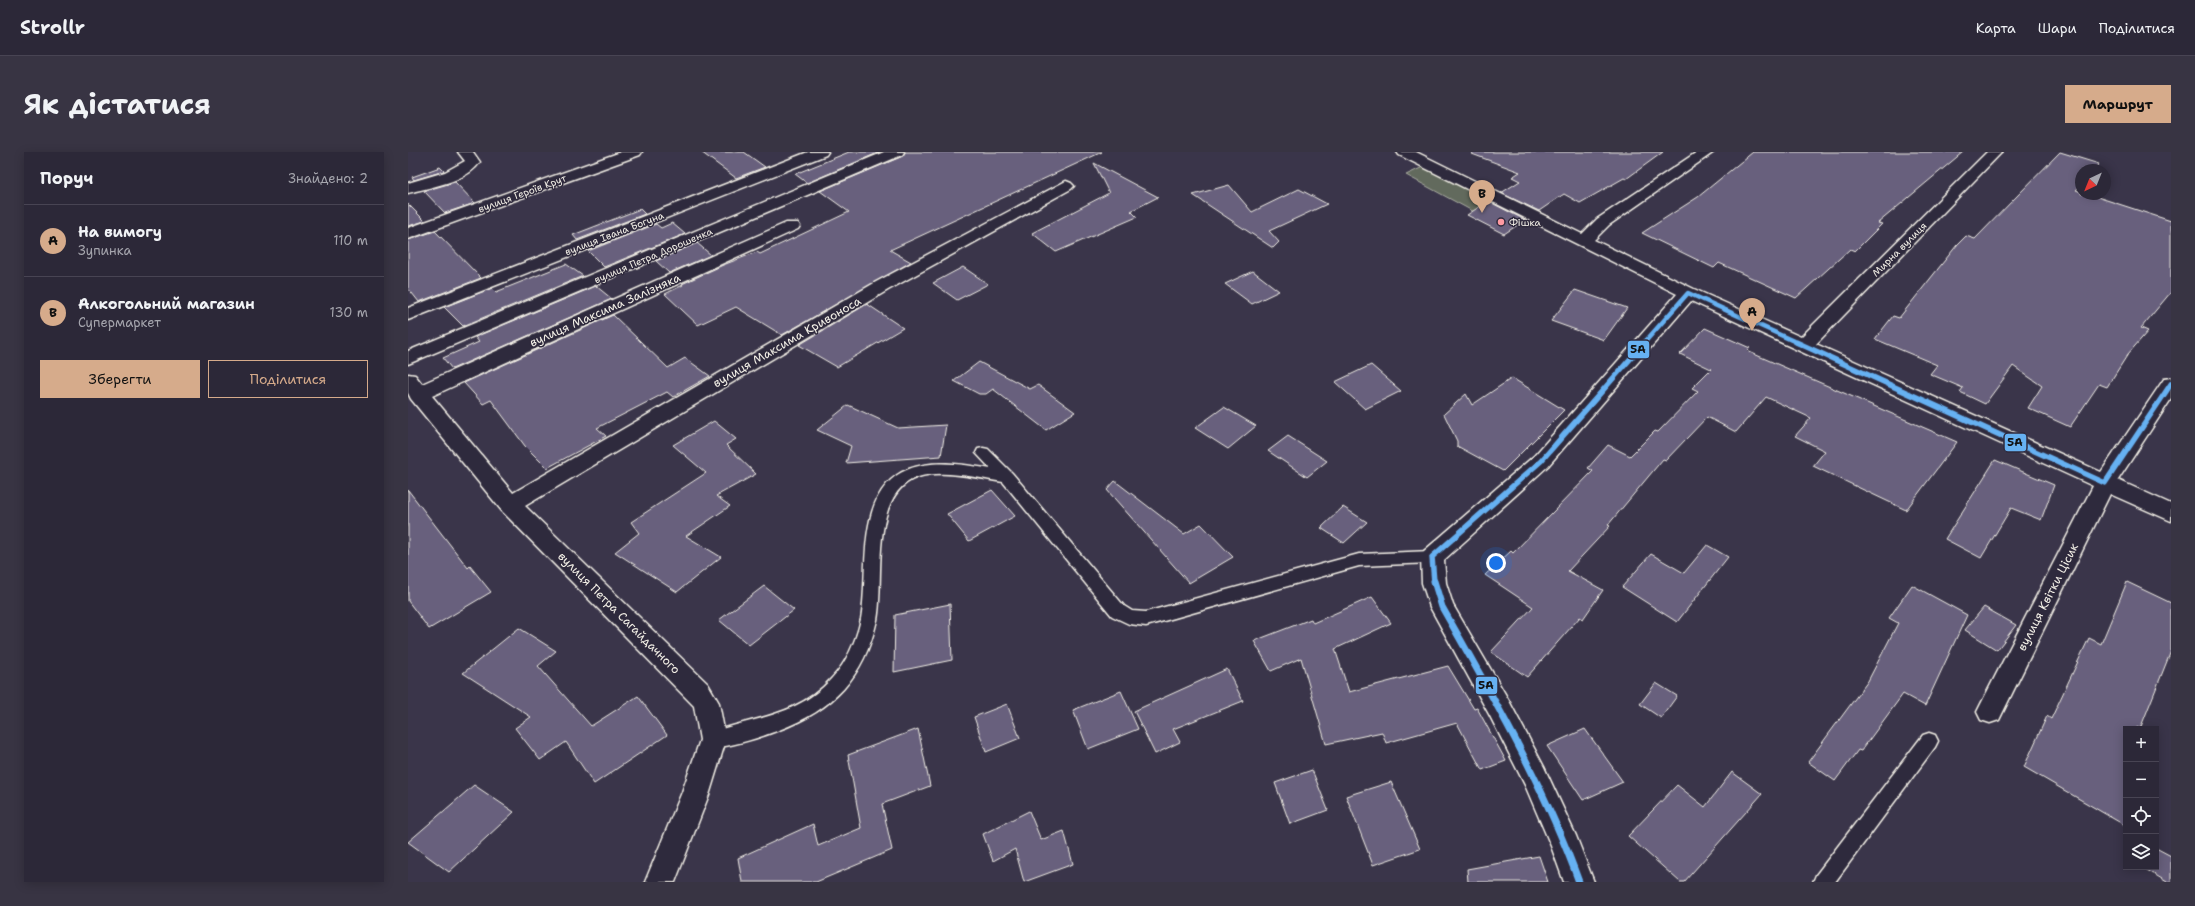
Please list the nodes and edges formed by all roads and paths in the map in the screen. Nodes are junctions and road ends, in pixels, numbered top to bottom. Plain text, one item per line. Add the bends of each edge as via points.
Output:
1 (465, 152) edge
2 (635, 152) edge
3 (820, 152) edge
4 (897, 152) edge
5 (1706, 152) edge
6 (1995, 152) edge
7 (1414, 154) edge
8 (1066, 186) dead end
9 (408, 188) edge
10 (792, 226) dead end
11 (408, 234) edge
12 (1583, 242) junction
13 (1688, 293) junction
14 (408, 314) edge
15 (1803, 346) junction
16 (408, 358) edge
17 (2171, 384) edge
18 (413, 387) edge
19 (983, 453) dead end
20 (1007, 477) junction
21 (2105, 483) junction
22 (510, 505) junction
23 (2171, 513) edge
24 (1432, 557) junction
25 (1990, 712) dead end
26 (713, 740) junction
27 (1929, 741) dead end
28 (660, 882) edge
29 (1579, 882) edge
30 (1823, 882) edge

1 - 9 street via 472,162 468,166
2 - 11 street, вулиця Героїв Крут
3 - 14 street, вулиця Івана Богуна
4 - 16 street, вулиця Петра Дорошенка
5 - 12 street via 1603,222
6 - 15 street, Мирна вулиця
7 - 12 street
8 - 22 street, вулиця Максима Кривоноса via 882,286
10 - 18 street, вулиця Максима Залізняка
12 - 13 street
13 - 15 street
13 - 24 street via 1541,461
15 - 21 street
17 - 21 street, вулиця Квітки Цісик
18 - 22 street, вулиця Петра Сагайдачного
19 - 20 lane
20 - 24 lane via 1118,611 1129,617 1146,619 1359,560
20 - 26 lane via 937,470 913,473 896,482 885,498 878,519 869,617 860,648 847,673 830,692 809,708 785,720
21 - 23 street
21 - 25 street, вулиця Квітки Цісик
22 - 26 street, вулиця Петра Сагайдачного via 699,692 706,703
24 - 29 street via 1434,584 1442,607 1523,752 1568,849
26 - 28 street, вулиця Петра Сагайдачного via 696,792
27 - 30 lane

